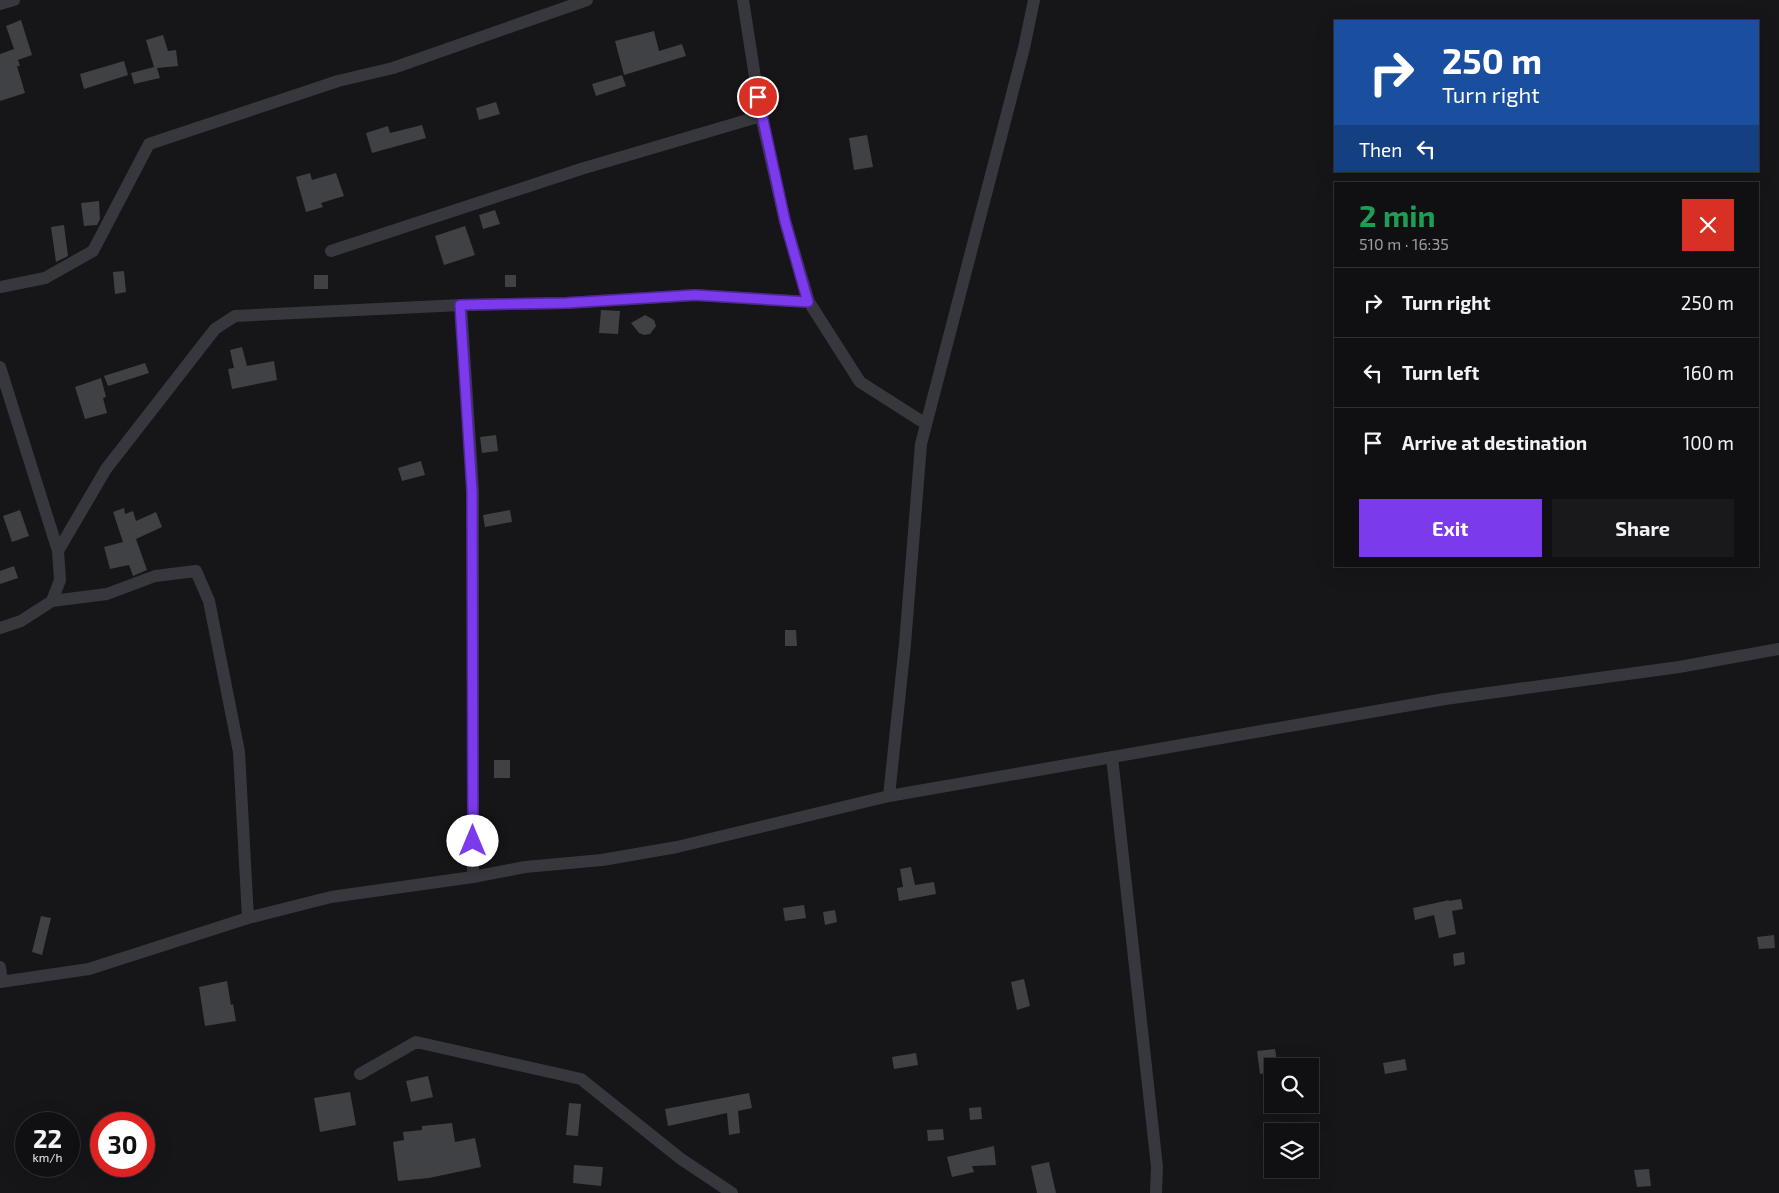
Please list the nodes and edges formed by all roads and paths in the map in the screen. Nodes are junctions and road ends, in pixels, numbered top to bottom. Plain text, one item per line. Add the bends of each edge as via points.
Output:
1 (14, 0) edge
2 (587, 0) edge
3 (743, 0) edge
4 (1034, 0) edge
5 (0, 4) edge
6 (762, 116) junction
7 (332, 251) dead end
8 (0, 287) edge
9 (808, 302) junction
10 (460, 305) junction
11 (0, 366) edge
12 (926, 424) junction
13 (58, 551) junction
14 (52, 601) junction
15 (0, 628) edge
16 (1779, 649) edge
17 (1112, 757) junction
18 (889, 796) junction
19 (473, 877) junction
20 (248, 918) junction
21 (0, 966) edge
22 (1, 982) edge
23 (360, 1074) dead end
24 (732, 1193) edge
25 (1156, 1193) edge

1 - 5 street
2 - 8 street via 393,68 338,81 149,144 93,252 45,278
3 - 6 street
4 - 12 street
6 - 7 street via 581,169
6 - 9 street via 785,221
9 - 10 street via 695,295 566,303
9 - 12 street via 860,382
10 - 13 street via 235,316 215,330 106,469
10 - 19 street via 472,491
11 - 13 street
12 - 18 street via 920,444 905,644
13 - 14 street via 60,580
14 - 15 street via 21,621
14 - 20 street via 107,594 155,576 196,571 209,601 239,752
16 - 17 street via 1679,667 1445,699
17 - 18 street
17 - 25 street via 1157,1167
18 - 19 street via 677,847
19 - 20 street via 331,897
20 - 22 street via 89,969
21 - 22 street
23 - 24 street via 416,1042 581,1079 681,1160

